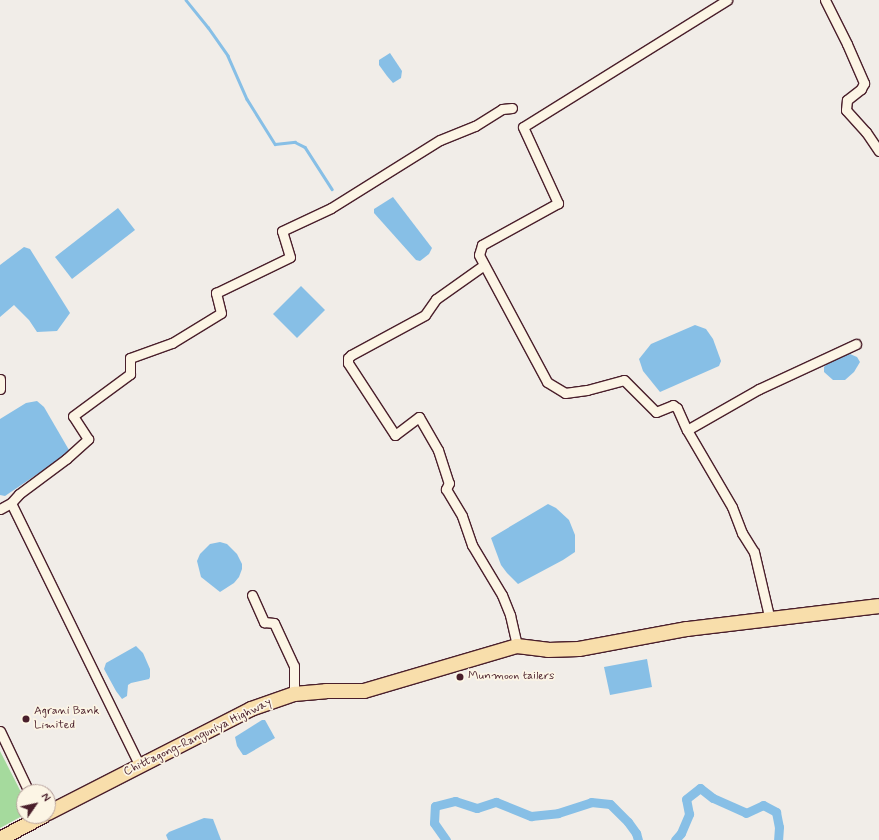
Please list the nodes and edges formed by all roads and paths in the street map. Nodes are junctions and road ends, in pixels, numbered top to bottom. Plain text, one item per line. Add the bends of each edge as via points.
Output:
1 (727, 0) edge
2 (825, 0) edge
3 (512, 108) dead end
4 (879, 152) edge
5 (484, 265) junction
6 (856, 344) dead end
7 (0, 379) edge
8 (0, 389) edge
9 (687, 430) junction
10 (11, 503) junction
11 (0, 509) edge
12 (252, 595) dead end
13 (879, 606) edge
14 (770, 620) junction
15 (517, 646) junction
16 (294, 694) junction
17 (0, 731) edge
18 (140, 766) junction
19 (25, 784) edge
20 (56, 808) edge
21 (27, 824) edge
22 (0, 839) edge

1 - 5 street via 523,127 558,203 482,245 479,255
2 - 4 street via 848,44 864,83 862,89 847,100 846,110 866,132
3 - 10 street via 502,110 475,126 440,140 331,208 282,231 290,257 216,293 221,313 172,343 130,358 130,374 73,416 88,439
5 - 9 street via 547,382 565,393 624,380 656,412 673,405 677,408
5 - 15 street via 436,299 425,316 351,355 348,363 395,435 419,417 438,450 449,483 446,489 462,516 472,545 502,595 510,615
6 - 9 street via 759,389
7 - 8 street
9 - 14 street via 732,507 742,533 754,552
10 - 11 street
10 - 18 street
12 - 16 street via 264,622 274,623 294,666
13 - 14 main road
14 - 15 main road via 687,629 579,649 548,650
15 - 16 main road, Chittagong-Ranguniya Highway via 364,690
16 - 18 main road, Chittagong-Ranguniya Highway via 251,709
17 - 19 street
18 - 20 main road, Chittagong-Ranguniya Highway
21 - 22 main road, Chittagong-Ranguniya Highway

